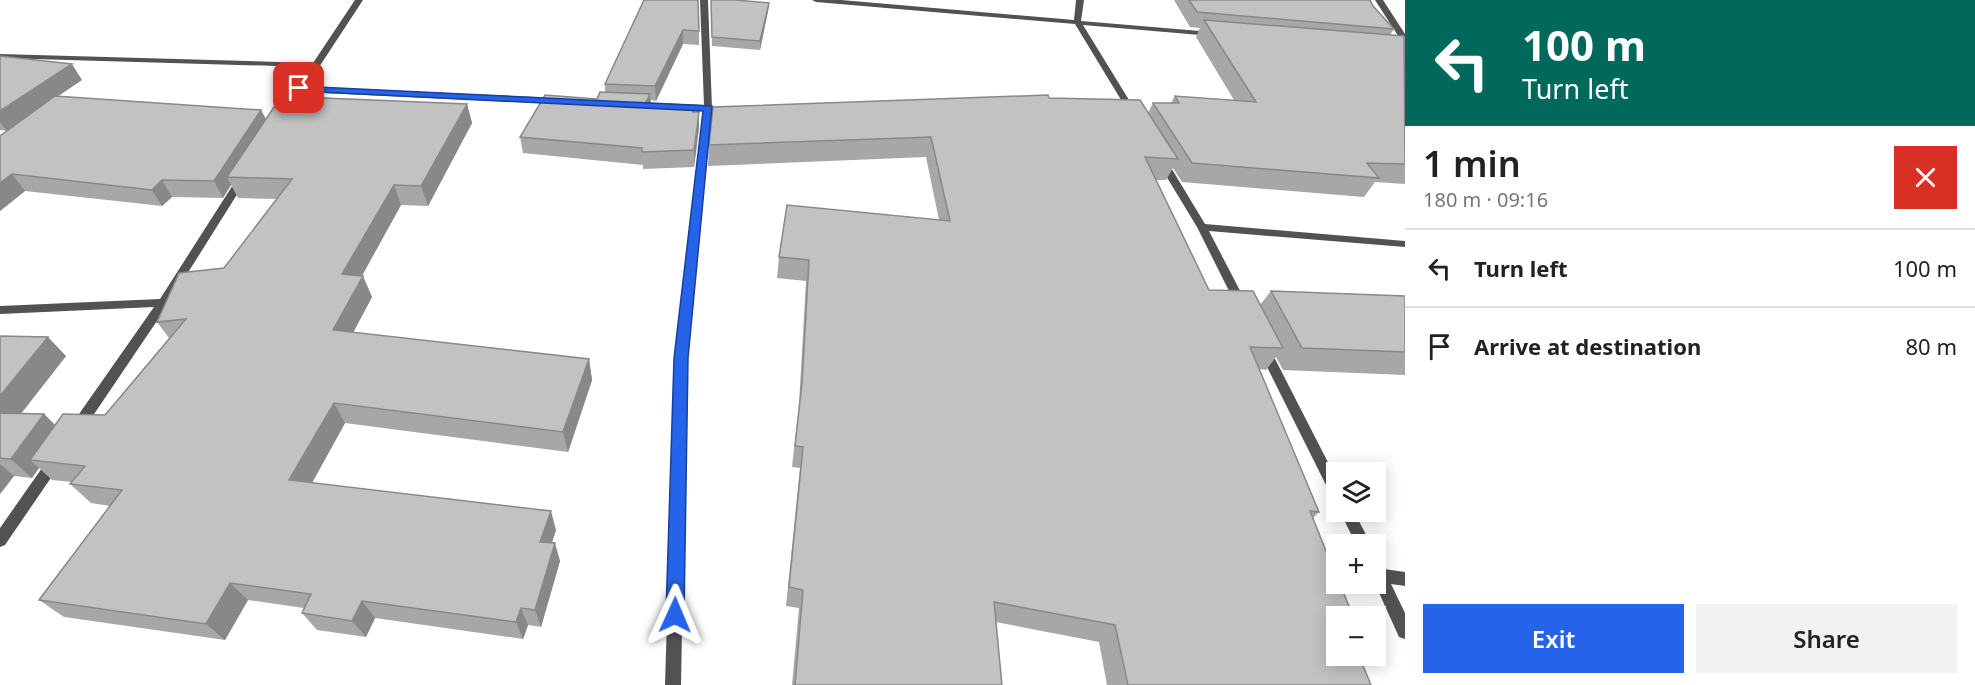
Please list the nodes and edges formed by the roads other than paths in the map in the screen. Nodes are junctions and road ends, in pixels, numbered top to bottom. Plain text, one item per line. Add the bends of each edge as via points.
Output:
1 (359, 0) edge
2 (704, 0) edge
3 (816, 0) edge
4 (1080, 0) edge
5 (1379, 0) edge
6 (1077, 22) junction
7 (1218, 34) edge
8 (1405, 40) edge
9 (0, 56) edge
10 (315, 65) junction
11 (299, 88) junction
12 (568, 101) edge
13 (627, 104) edge
14 (708, 108) junction
15 (1137, 120) edge
16 (274, 128) edge
17 (1155, 149) edge
18 (250, 167) edge
19 (1202, 227) junction
20 (1405, 244) edge
21 (164, 303) junction
22 (0, 310) edge
23 (1245, 312) edge
24 (1261, 343) edge
25 (1326, 471) edge
26 (0, 540) edge
27 (1386, 574) edge
28 (1405, 579) edge
29 (1386, 591) edge
30 (1405, 631) edge
31 (673, 685) edge

1 - 10 street
2 - 14 street
3 - 6 street
4 - 6 street
5 - 8 street
6 - 7 street
6 - 15 street
9 - 10 street
10 - 11 street
11 - 12 street
11 - 16 street
13 - 14 street
14 - 31 street via 681,358
17 - 19 street
18 - 21 street
19 - 20 street
19 - 23 street
21 - 22 street
21 - 26 street
24 - 25 street
27 - 28 street
29 - 30 street

